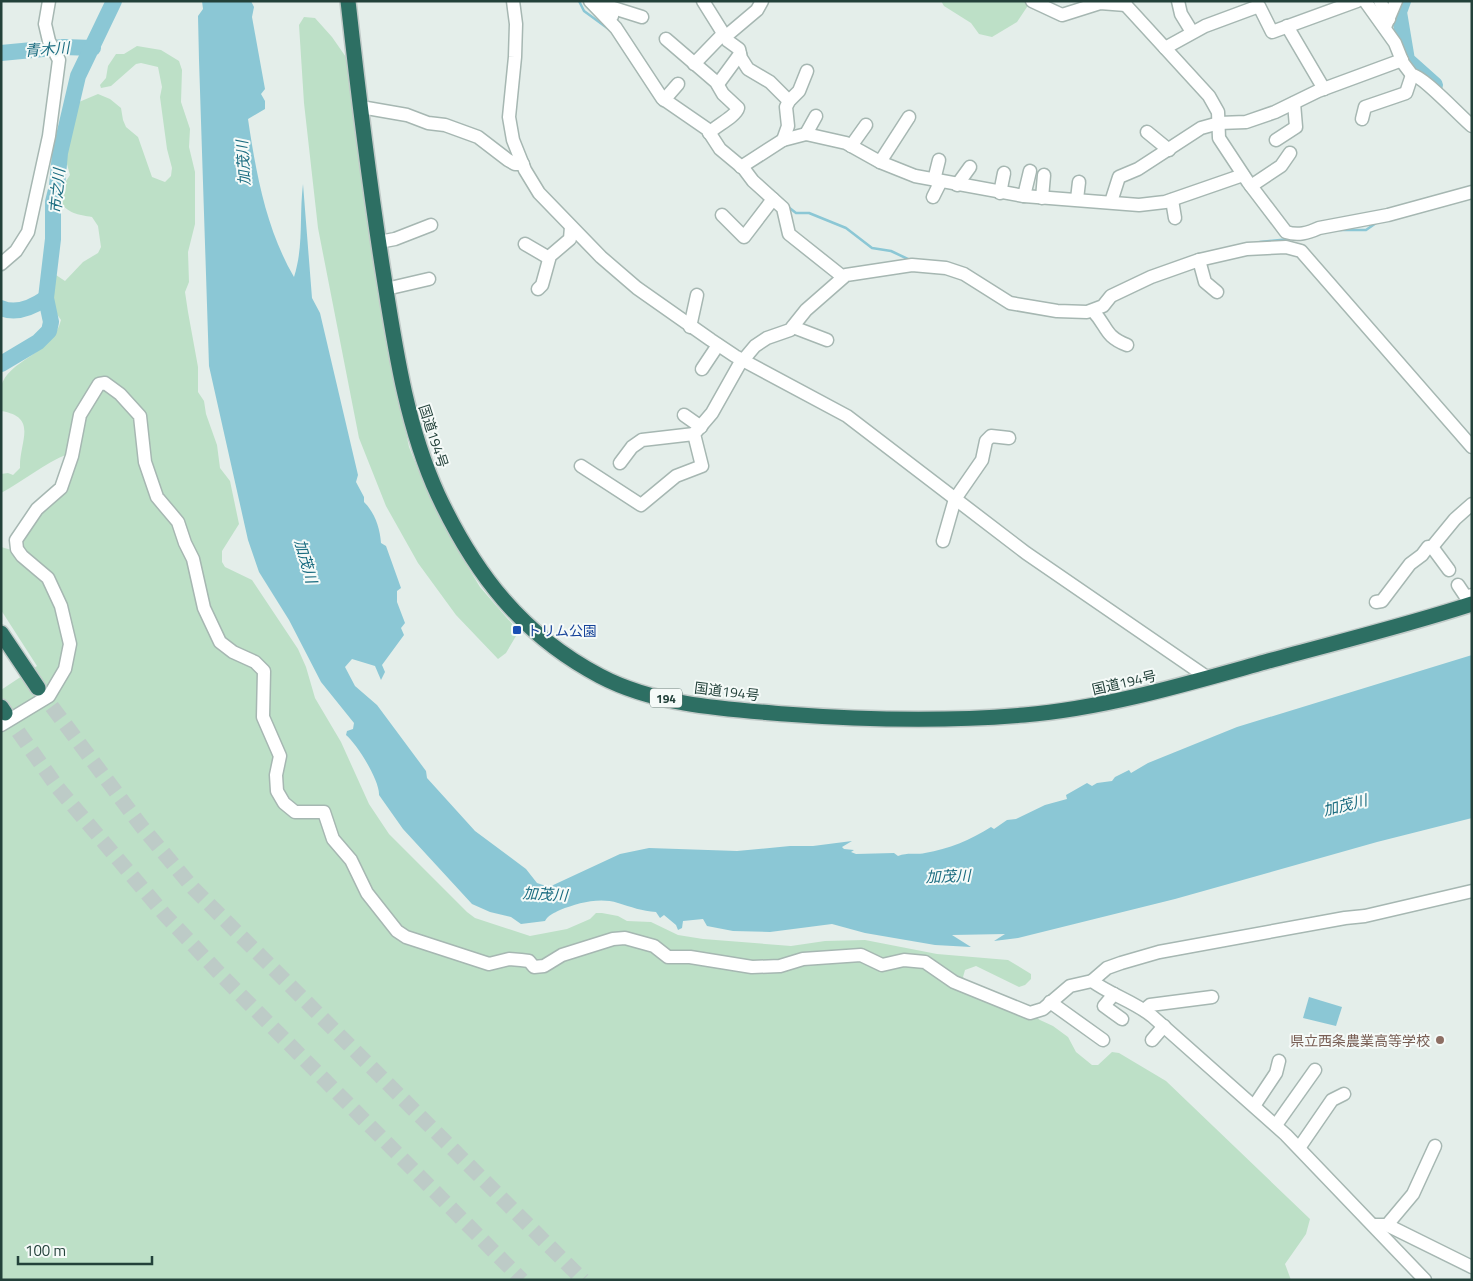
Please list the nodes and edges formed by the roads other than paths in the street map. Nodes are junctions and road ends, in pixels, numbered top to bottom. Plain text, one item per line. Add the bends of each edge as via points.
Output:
1 (49, 1) edge
2 (348, 1) edge
3 (513, 1) edge
4 (590, 1) edge
5 (703, 1) edge
6 (762, 1) edge
7 (1032, 1) edge
8 (1178, 1) edge
9 (1357, 1) edge
10 (1365, 1) edge
11 (1380, 1) edge
12 (1396, 1) edge
13 (1124, 3) edge
14 (642, 17) dead end
15 (1387, 23) junction
16 (1287, 26) junction
17 (616, 28) junction
18 (1192, 32) junction
19 (724, 35) junction
20 (666, 39) dead end
21 (1165, 48) junction
22 (740, 54) junction
23 (1402, 60) junction
24 (694, 64) junction
25 (807, 71) dead end
26 (1412, 75) junction
27 (678, 84) dead end
28 (718, 84) junction
29 (1324, 89) junction
30 (664, 100) junction
31 (789, 101) junction
32 (1294, 103) junction
33 (361, 107) junction
34 (816, 116) dead end
35 (909, 117) dead end
36 (1362, 119) dead end
37 (1218, 123) junction
38 (866, 125) dead end
39 (1472, 126) edge
40 (1148, 132) dead end
41 (709, 133) junction
42 (806, 134) junction
43 (783, 140) junction
44 (1276, 140) dead end
45 (851, 146) junction
46 (1169, 150) junction
47 (1290, 154) dead end
48 (939, 160) dead end
49 (880, 162) junction
50 (522, 164) junction
51 (741, 167) junction
52 (970, 167) dead end
53 (1030, 171) dead end
54 (1004, 173) dead end
55 (1044, 175) dead end
56 (1244, 175) junction
57 (938, 181) junction
58 (1079, 182) dead end
59 (957, 185) junction
60 (1251, 186) junction
61 (1472, 192) edge
62 (1000, 193) junction
63 (1024, 196) junction
64 (933, 197) dead end
65 (1042, 198) junction
66 (773, 199) junction
67 (1077, 200) junction
68 (1172, 200) junction
69 (1111, 202) junction
70 (722, 215) dead end
71 (1175, 218) dead end
72 (431, 225) dead end
73 (571, 227) junction
74 (1294, 241) junction
75 (379, 242) junction
76 (525, 244) dead end
77 (549, 258) junction
78 (1199, 260) junction
79 (1, 264) edge
80 (843, 277) junction
81 (429, 279) dead end
82 (386, 289) junction
83 (538, 289) dead end
84 (1217, 292) dead end
85 (697, 295) dead end
86 (1093, 312) junction
87 (793, 326) junction
88 (690, 327) junction
89 (827, 340) dead end
90 (718, 345) junction
91 (1127, 345) dead end
92 (743, 360) junction
93 (702, 369) dead end
94 (684, 415) dead end
95 (697, 431) junction
96 (1009, 438) dead end
97 (1470, 442) edge
98 (620, 463) dead end
99 (581, 466) dead end
100 (955, 499) junction
101 (1472, 504) edge
102 (943, 541) dead end
103 (1432, 547) junction
104 (1449, 570) dead end
105 (1458, 585) dead end
106 (1472, 595) edge
107 (1376, 602) dead end
108 (1472, 604) edge
109 (1, 633) edge
110 (1208, 678) junction
111 (36, 684) tunnel mouth
112 (3, 715) edge
113 (1472, 892) edge
114 (1092, 981) junction
115 (1114, 994) junction
116 (1050, 1002) junction
117 (1207, 1002) dead end
118 (1144, 1010) junction
119 (1122, 1019) dead end
120 (1164, 1026) junction
121 (1103, 1040) dead end
122 (1152, 1040) dead end
123 (1279, 1060) dead end
124 (1315, 1070) dead end
125 (1344, 1094) dead end
126 (1254, 1106) junction
127 (1276, 1126) junction
128 (1435, 1146) dead end
129 (1299, 1148) junction
130 (1373, 1225) junction
131 (1387, 1225) junction
132 (1472, 1267) edge
133 (1425, 1280) edge

1 - 79 street via 45,24 59,60 49,136 28,232 16,251
2 - 33 highway, 国道194号 / 194
3 - 50 street via 515,49 509,117
4 - 17 street
5 - 19 street
6 - 19 street via 757,10
7 - 13 street via 1062,14 1100,3
8 - 18 street via 1181,14
9 - 16 street
10 - 15 street
11 - 15 street
12 - 15 street
13 - 21 street
14 - 17 street via 604,5 615,19
15 - 23 street
16 - 18 street via 1272,32 1259,6
16 - 29 street
17 - 30 street
18 - 21 street
19 - 22 street
19 - 24 street
20 - 24 street
21 - 37 street via 1209,96 1218,112
22 - 28 street
22 - 31 street via 748,69 770,82
23 - 26 street
23 - 29 street
24 - 28 street
25 - 31 street via 804,88
26 - 36 street via 1406,93 1364,107
26 - 39 street via 1429,85
27 - 30 street
28 - 41 street via 723,94 738,108 741,117 718,124
29 - 32 street
30 - 41 street
31 - 43 street via 786,108 788,126
32 - 37 street via 1246,122
32 - 44 street via 1296,127
33 - 50 street via 445,125 478,137 508,160
33 - 75 highway, 国道194号 / 194
34 - 42 street
35 - 49 street
37 - 46 street via 1201,128
37 - 56 street via 1219,138
38 - 45 street
40 - 46 street
41 - 51 street via 720,149
42 - 43 street
42 - 45 street
43 - 51 street
45 - 49 street
46 - 69 street via 1119,177
47 - 60 street via 1281,166
48 - 57 street
49 - 57 street
50 - 73 street via 539,193
51 - 66 street
52 - 59 street
53 - 63 street
54 - 62 street
55 - 65 street
56 - 60 street
56 - 68 street
57 - 59 street
57 - 64 street
58 - 67 street
59 - 62 street
60 - 74 street
61 - 74 street
62 - 63 street
63 - 65 street
65 - 67 street
66 - 70 street via 744,236
66 - 80 street via 783,208 789,234
67 - 69 street
68 - 69 street via 1133,205
68 - 71 street
72 - 75 street
73 - 77 street via 570,240
73 - 88 street via 616,270
74 - 78 street
74 - 97 street
75 - 82 highway, 国道194号 / 194
76 - 77 street
77 - 83 street
78 - 84 street via 1205,282
78 - 86 street via 1111,296
80 - 86 street via 891,267 931,265 964,274 1010,303 1057,311
80 - 87 street
81 - 82 street
82 - 110 highway, 国道194号 / 194 via 408,408 432,482 462,540 486,581 520,618 567,657 603,678 643,694 693,704 755,712 913,721 1026,715 1093,706
85 - 88 street
86 - 91 street via 1109,336
87 - 89 street
87 - 92 street via 783,334 762,341
88 - 90 street
90 - 92 street
90 - 93 street
92 - 95 street
92 - 100 street via 847,416
94 - 95 street
95 - 98 street via 642,440
95 - 99 street via 702,466 676,476 642,505
96 - 100 street via 989,438 982,460
100 - 102 street
100 - 110 street via 1026,553
101 - 103 street
103 - 104 street
103 - 107 street via 1410,564 1382,601
105 - 106 street via 1466,597
108 - 110 highway, 国道194号 / 194
109 - 111 highway
112 - 116 street via 50,696 65,670 70,644 61,606 48,578 22,556 16,540 37,508 60,488 68,474 80,415 99,384 105,383 140,416 145,462 158,497 178,522 193,560 204,608 215,633 232,652 255,662 264,671 263,716 280,756 277,791 295,812 324,812 333,839 351,860 367,893 396,931 489,964 509,959 544,966 562,955 625,938 654,946 668,957 690,957 752,967 861,955 882,965 904,960 925,962 954,982 1022,1012 1036,1012
113 - 114 street via 1365,916 1159,952 1107,968
114 - 115 street
114 - 116 street via 1070,986
115 - 118 street
115 - 119 street via 1104,1006
116 - 121 street
117 - 118 street via 1150,1005
118 - 120 street
120 - 122 street
120 - 126 street
123 - 126 street via 1276,1074
124 - 127 street
125 - 129 street via 1332,1100
126 - 127 street
127 - 129 street
128 - 131 street via 1413,1194
129 - 130 street
130 - 131 street
130 - 133 street
131 - 132 street

